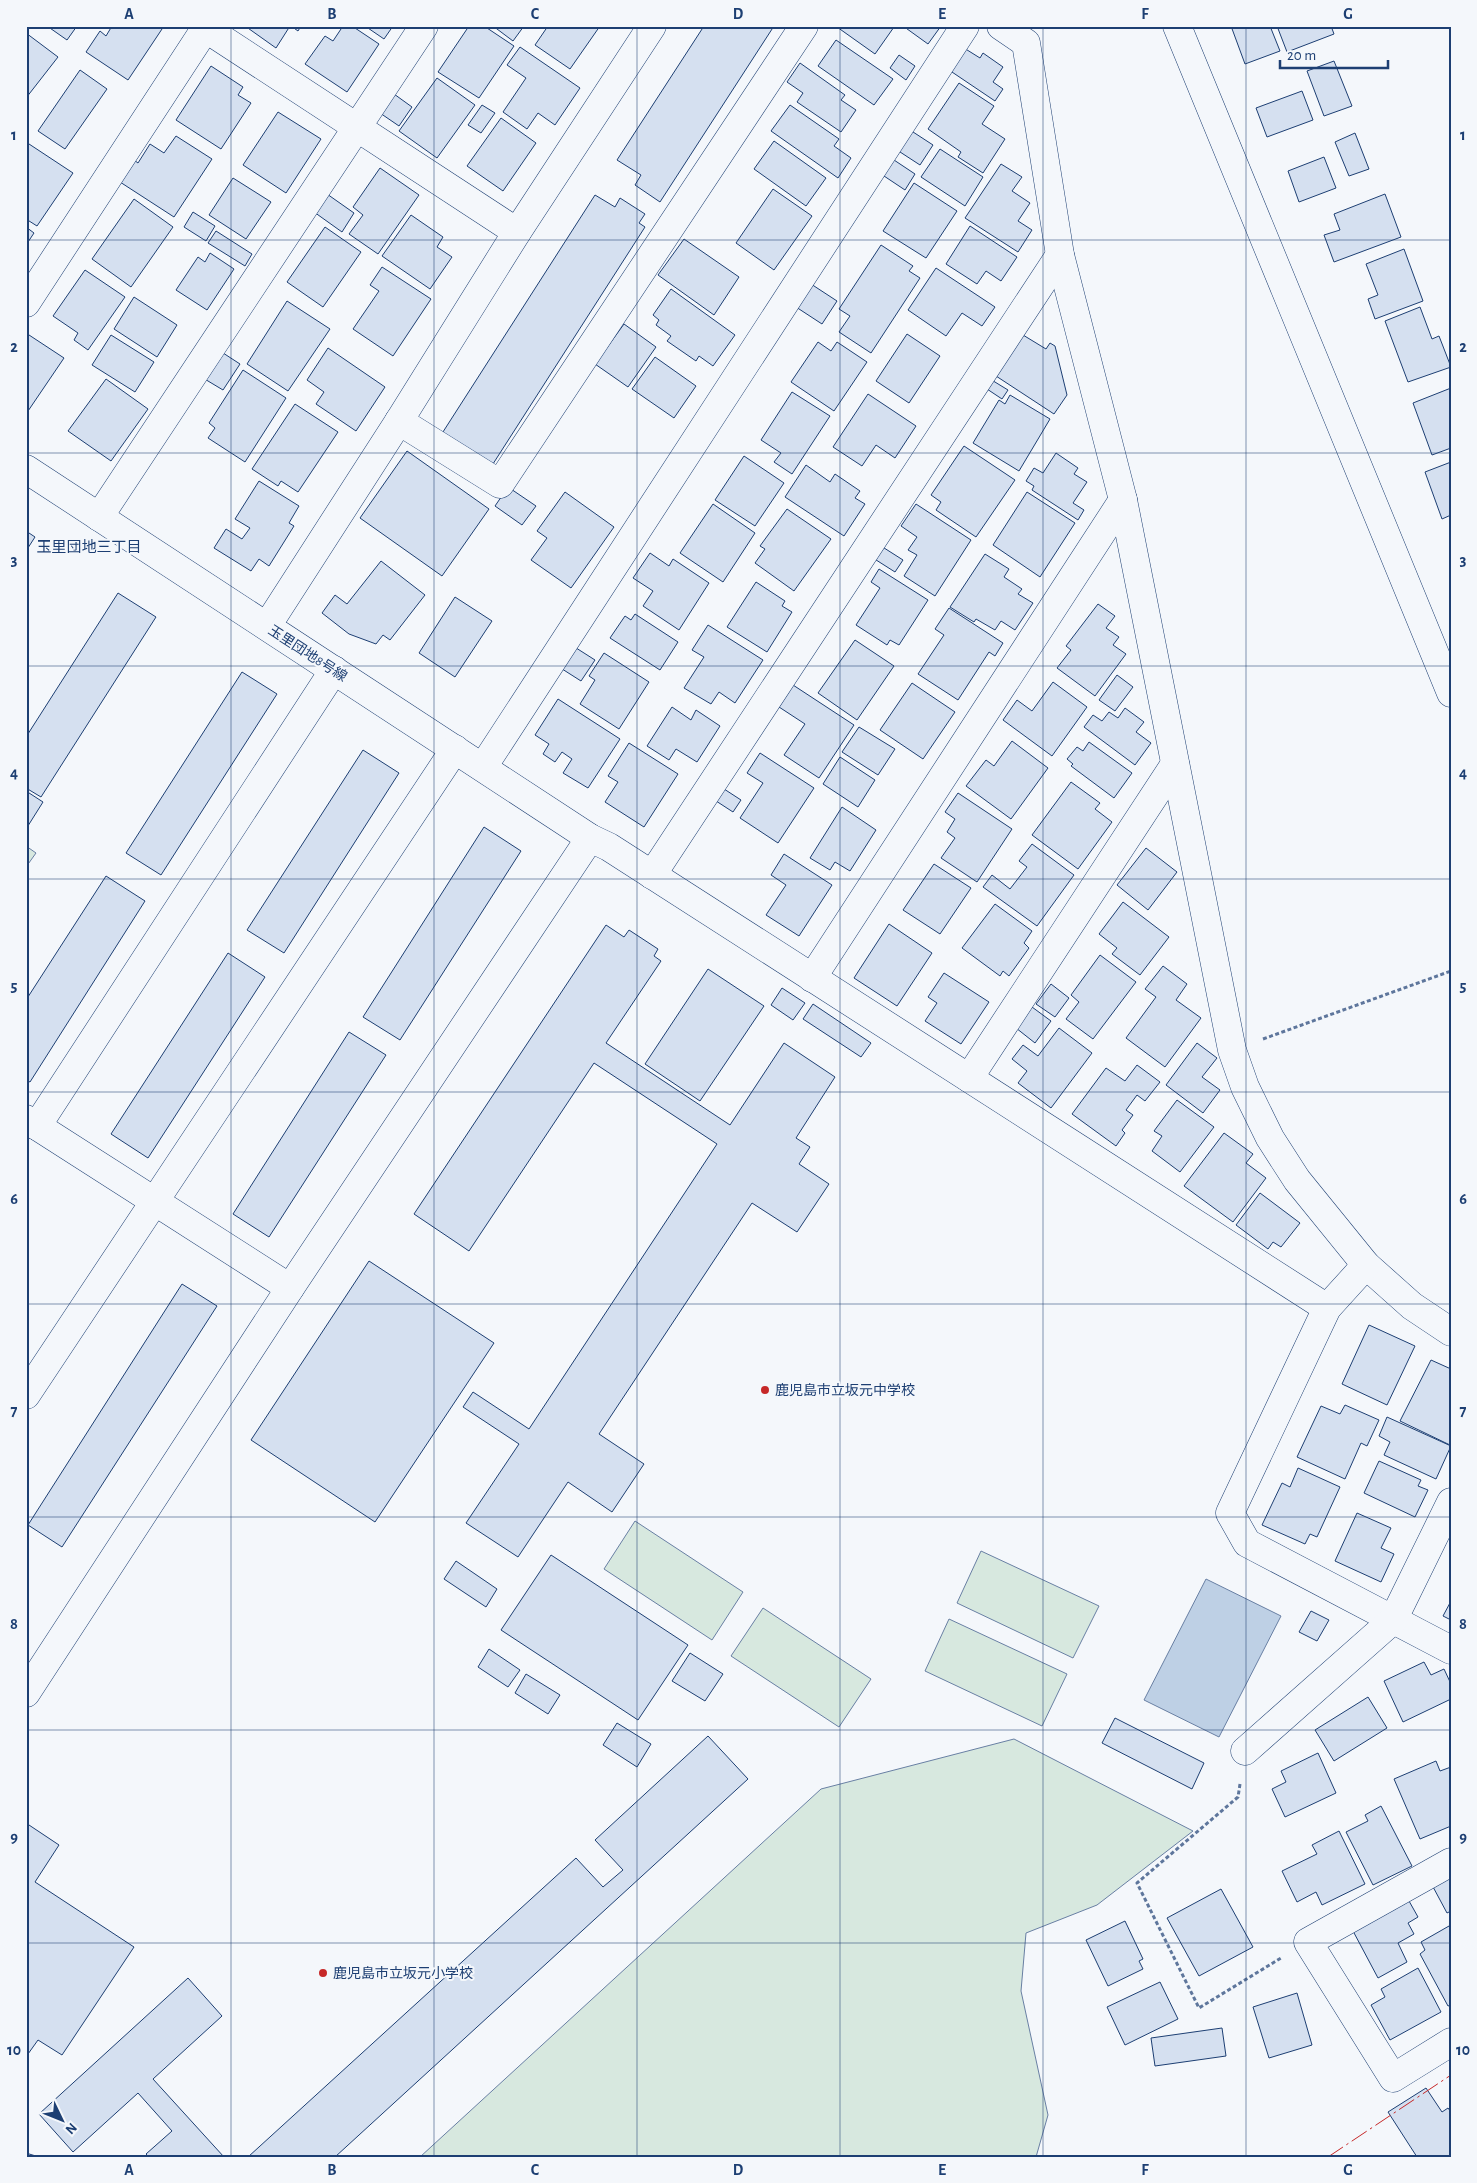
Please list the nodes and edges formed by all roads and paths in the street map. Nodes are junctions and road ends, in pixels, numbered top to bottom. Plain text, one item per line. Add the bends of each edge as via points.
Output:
1 (424, 26) edge
2 (652, 26) edge
3 (804, 26) edge
4 (965, 26) edge
5 (1001, 26) edge
6 (1177, 26) edge
7 (204, 27) edge
8 (356, 127) junction
9 (517, 232) junction
10 (1060, 255) junction
11 (26, 303) edge
12 (399, 422) junction
13 (26, 469) edge
14 (1123, 500) junction
15 (99, 517) junction
16 (267, 626) junction
17 (334, 670) junction
18 (1451, 693) edge
19 (455, 749) junction
20 (1175, 764) junction
21 (482, 767) junction
22 (590, 838) junction
23 (652, 875) junction
24 (1451, 971) edge
25 (812, 978) junction
26 (1232, 1050) junction
27 (969, 1078) junction
28 (32, 1122) edge
29 (155, 1201) junction
30 (1366, 1265) junction
31 (290, 1288) junction
32 (1327, 1308) junction
33 (1451, 1332) edge
34 (26, 1396) edge
35 (1451, 1502) edge
36 (1393, 1620) junction
37 (1451, 1650) edge
38 (26, 1693) edge
39 (1245, 1751) joint
40 (1451, 1862) edge
41 (1308, 1942) junction
42 (1451, 2042) edge

1 - 8 street
2 - 9 street
3 - 12 street via 500,484
4 - 21 street
5 - 10 street via 1026,43
6 - 18 street
7 - 8 street
7 - 11 street
8 - 9 street
8 - 15 street
9 - 12 street
10 - 14 street
10 - 23 street
12 - 16 street
13 - 15 street, 玉里団地8号線
14 - 20 street
14 - 25 street
15 - 16 street, 玉里団地8号線
16 - 17 street, 玉里団地8号線
17 - 19 street, 玉里団地8号線
17 - 28 street
19 - 21 street, 玉里団地8号線
19 - 29 street
20 - 26 street
20 - 27 street
21 - 22 street, 玉里団地8号線
22 - 23 street, 玉里団地8号線
22 - 31 street
23 - 25 street, 玉里団地8号線
24 - 26 path
25 - 27 street, 玉里団地8号線
26 - 30 street via 1245,1087 1270,1138 1297,1180
27 - 32 street, 玉里団地8号線
28 - 29 street
29 - 31 street
29 - 34 street
30 - 32 street
30 - 33 street via 1412,1306
31 - 38 street
32 - 36 street via 1230,1513 1246,1543
35 - 36 street
36 - 37 street
36 - 39 street
39 - 41 path via 1238,1797 1137,1883 1199,2008
40 - 41 street
41 - 42 street via 1393,2078

